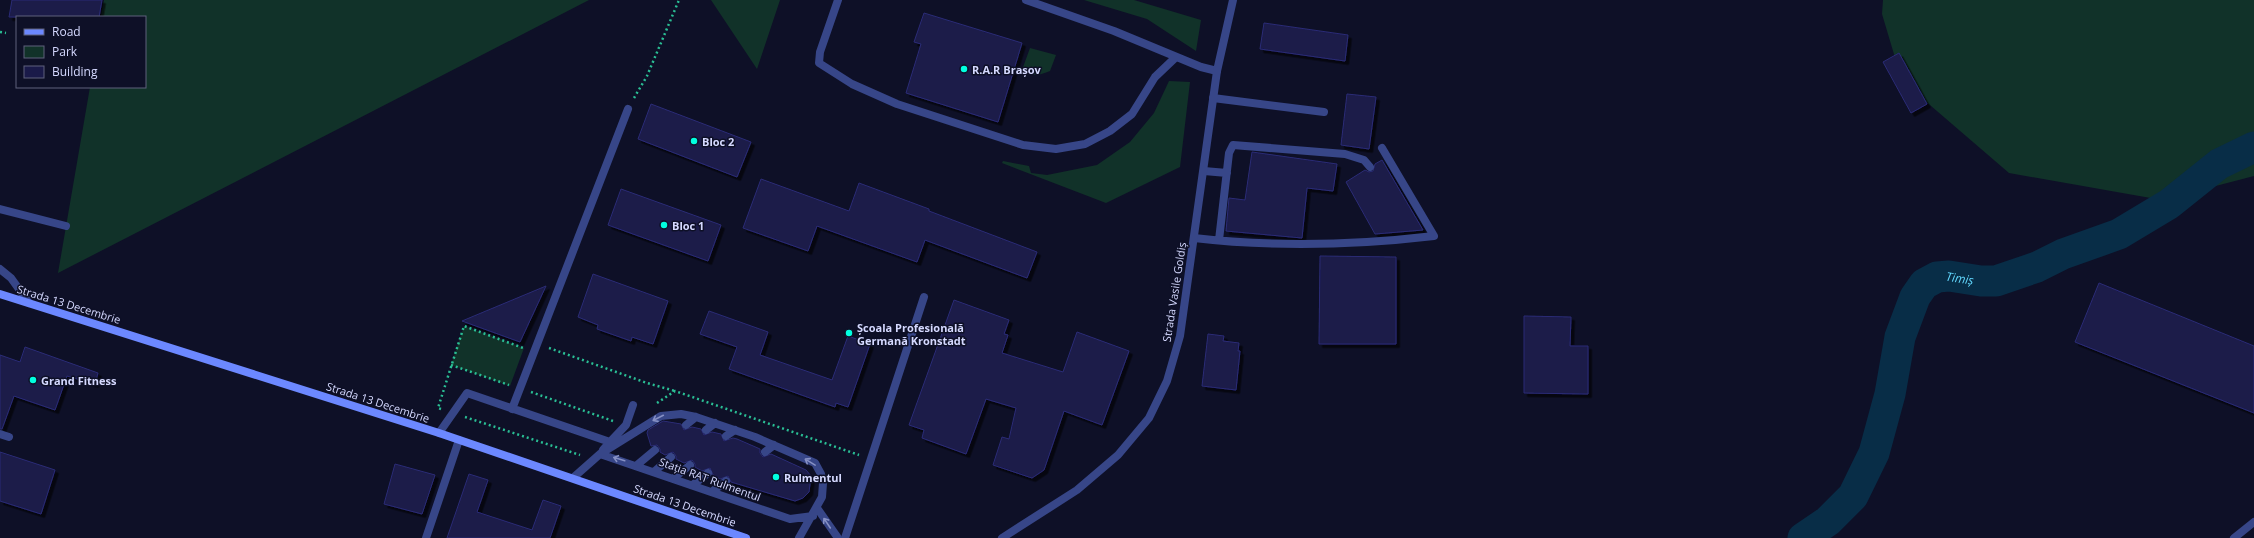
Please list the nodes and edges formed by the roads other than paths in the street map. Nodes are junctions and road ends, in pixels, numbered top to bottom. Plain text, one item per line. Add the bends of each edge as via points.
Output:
1 (838, 0) edge
2 (1026, 0) edge
3 (1233, 0) edge
4 (1176, 57) junction
5 (1217, 71) junction
6 (1213, 98) junction
7 (628, 109) road end
8 (1324, 112) dead end
9 (1382, 148) dead end
10 (1370, 167) dead end
11 (1204, 171) junction
12 (1227, 173) junction
13 (0, 209) edge
14 (66, 226) dead end
15 (1194, 238) junction
16 (1219, 240) junction
17 (0, 269) edge
18 (0, 294) edge
19 (924, 297) dead end
20 (29, 303) junction
21 (633, 405) dead end
22 (512, 409) junction
23 (696, 417) junction
24 (715, 423) junction
25 (686, 425) dead end
26 (706, 430) dead end
27 (735, 430) junction
28 (439, 433) junction
29 (0, 434) edge
30 (726, 436) dead end
31 (8, 437) dead end
32 (755, 437) junction
33 (459, 440) junction
34 (610, 442) junction
35 (747, 443) dead end
36 (774, 444) junction
37 (655, 450) dead end
38 (765, 452) dead end
39 (600, 454) junction
40 (672, 457) dead end
41 (637, 465) junction
42 (690, 465) dead end
43 (655, 471) junction
44 (708, 473) dead end
45 (574, 478) junction
46 (674, 478) junction
47 (726, 481) dead end
48 (694, 484) junction
49 (713, 491) junction
50 (818, 508) junction
51 (813, 516) junction
52 (2254, 522) edge
53 (426, 538) edge
54 (746, 538) edge
55 (800, 538) edge
56 (838, 538) edge
57 (845, 538) edge
58 (1002, 538) edge
59 (2234, 538) edge

1 - 4 street via 820,52 819,63 852,84 897,104 1023,145 1056,149 1085,144 1110,131 1132,114 1155,77
2 - 4 street
3 - 5 street, Strada Vasile Goldiș
4 - 5 street
5 - 6 street, Strada Vasile Goldiș
6 - 8 street
6 - 11 street, Strada Vasile Goldiș
7 - 22 street
9 - 16 street via 1434,236 1380,242
10 - 12 street via 1364,160 1345,154 1233,145 1229,153
11 - 12 street
11 - 15 street, Strada Vasile Goldiș
12 - 16 street
13 - 14 street
15 - 16 street
15 - 58 street, Strada Vasile Goldiș via 1180,336 1167,381 1149,418 1118,455 1077,490
17 - 20 street via 11,278
18 - 20 main road, Strada 13 Decembrie
19 - 57 street
20 - 28 main road, Strada 13 Decembrie
21 - 34 street via 626,426
22 - 28 street via 467,393
22 - 34 street
23 - 24 street
23 - 25 street
23 -> 39 street via 681,414 661,416
24 - 26 street
24 - 27 street
27 - 30 street
27 - 32 street
28 - 33 main road, Strada 13 Decembrie
29 - 31 street
32 - 35 street
32 - 36 street
33 - 45 main road, Strada 13 Decembrie
33 - 53 street
34 - 39 street
36 - 38 street
50 -> 36 street via 823,483 815,463
37 - 41 street
41 -> 39 street, Stația RAT Rulmentul
39 - 45 street
40 - 43 street
41 - 43 street, Stația RAT Rulmentul
42 - 46 street
43 - 46 street, Stația RAT Rulmentul
44 - 48 street
45 - 54 main road, Strada 13 Decembrie
46 - 48 street, Stația RAT Rulmentul
47 - 49 street
48 - 49 street, Stația RAT Rulmentul
49 - 51 street, Stația RAT Rulmentul via 790,519
50 - 51 street
56 -> 50 street
51 - 55 street
52 - 59 street

